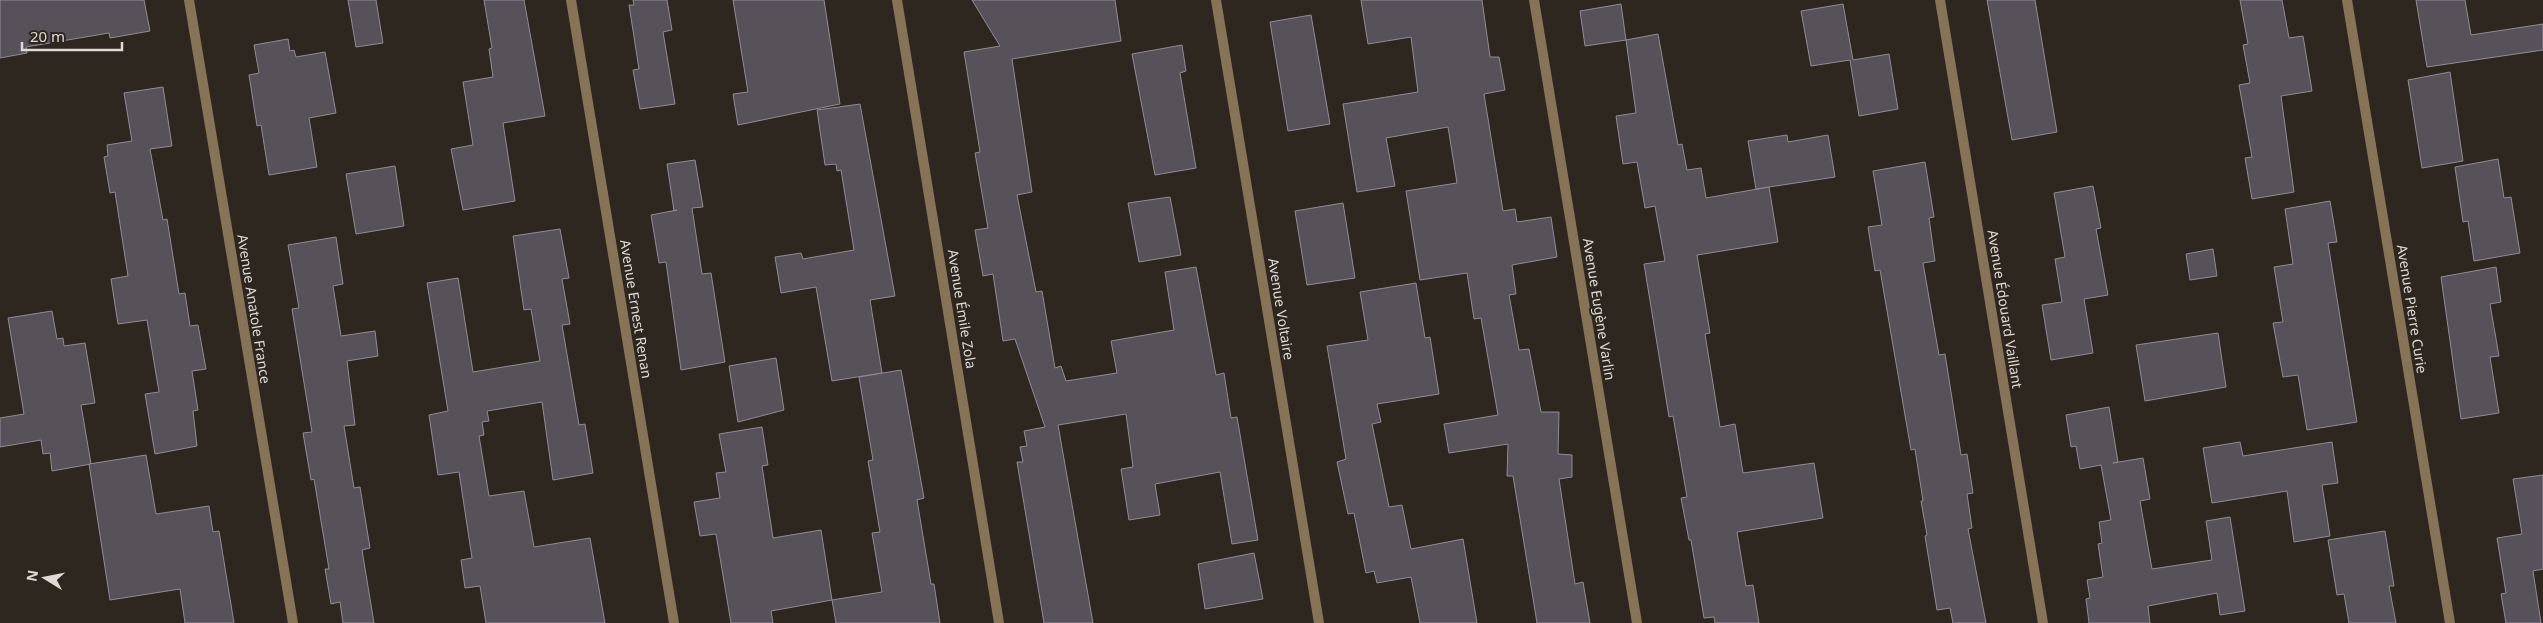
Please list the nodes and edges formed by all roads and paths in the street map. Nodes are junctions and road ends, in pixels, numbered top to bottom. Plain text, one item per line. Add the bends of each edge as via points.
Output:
1 (189, 0) edge
2 (571, 0) edge
3 (897, 0) edge
4 (1216, 0) edge
5 (1534, 0) edge
6 (1940, 0) edge
7 (2347, 0) edge
8 (292, 623) edge
9 (674, 623) edge
10 (999, 623) edge
11 (1319, 623) edge
12 (1637, 623) edge
13 (2043, 623) edge
14 (2450, 623) edge

1 - 8 street, Avenue Anatole France
2 - 9 street, Avenue Ernest Renan
3 - 10 street, Avenue Émile Zola
4 - 11 street, Avenue Voltaire
5 - 12 street, Avenue Eugène Varlin
6 - 13 street, Avenue Édouard Vaillant
7 - 14 street, Avenue Pierre Curie

